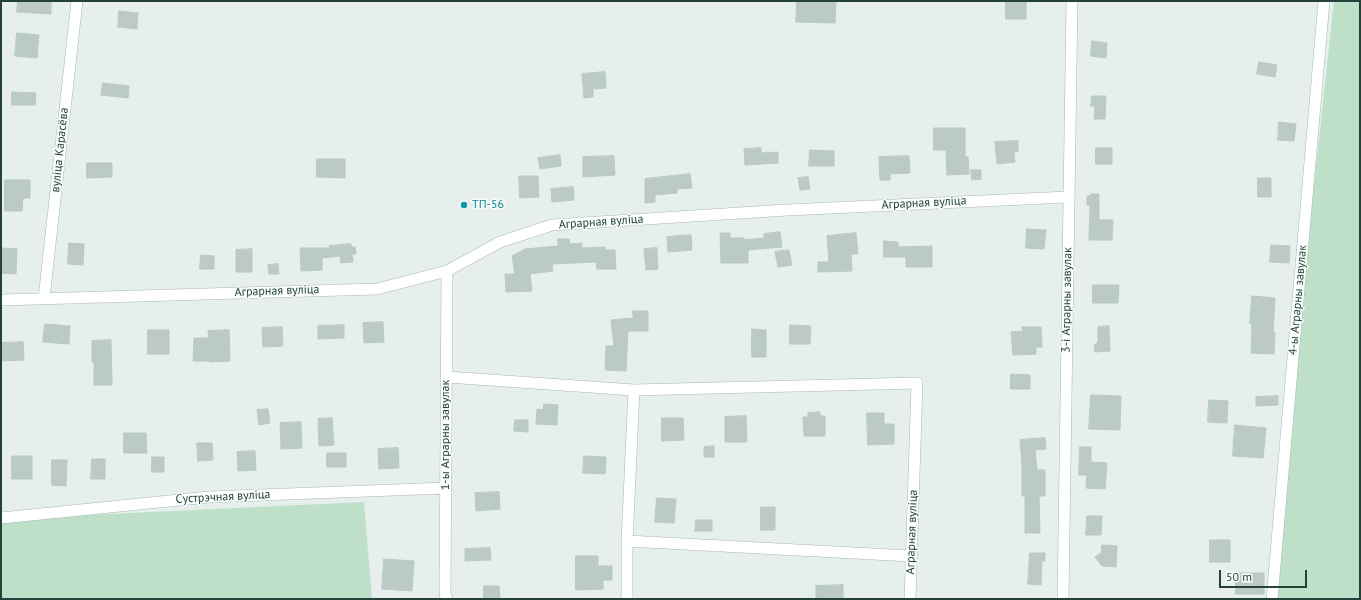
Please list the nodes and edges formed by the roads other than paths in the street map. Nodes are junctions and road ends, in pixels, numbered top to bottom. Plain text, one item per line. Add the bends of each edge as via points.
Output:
1 (76, 1) edge
2 (1072, 1) edge
3 (1324, 1) edge
4 (1068, 197) junction
5 (447, 271) junction
6 (44, 298) junction
7 (1, 300) edge
8 (447, 377) junction
9 (634, 390) junction
10 (446, 488) junction
11 (1, 518) edge
12 (627, 542) junction
13 (911, 556) junction
14 (447, 599) edge
15 (627, 599) edge
16 (910, 599) edge
17 (1063, 599) edge
18 (1272, 599) edge

1 - 6 street, вуліца Карасёва
2 - 4 street, 3-і Аграрны завулак
3 - 18 street, 4-ы Аграрны завулак
4 - 5 street, Аграрная вуліца via 787,210 552,225 500,242
4 - 17 street, 3-і Аграрны завулак
5 - 6 street, Аграрная вуліца via 377,288
5 - 8 street, 1-ы Аграрны завулак
6 - 7 street, Аграрная вуліца
8 - 9 street, Аграрная вуліца
8 - 10 street, 1-ы Аграрны завулак
9 - 12 street
9 - 13 street, Аграрная вуліца via 917,383
10 - 11 street, Сустрэчная вуліца via 209,497
10 - 14 street, 1-ы Аграрны завулак
12 - 13 street
12 - 15 street
13 - 16 street, Аграрная вуліца

